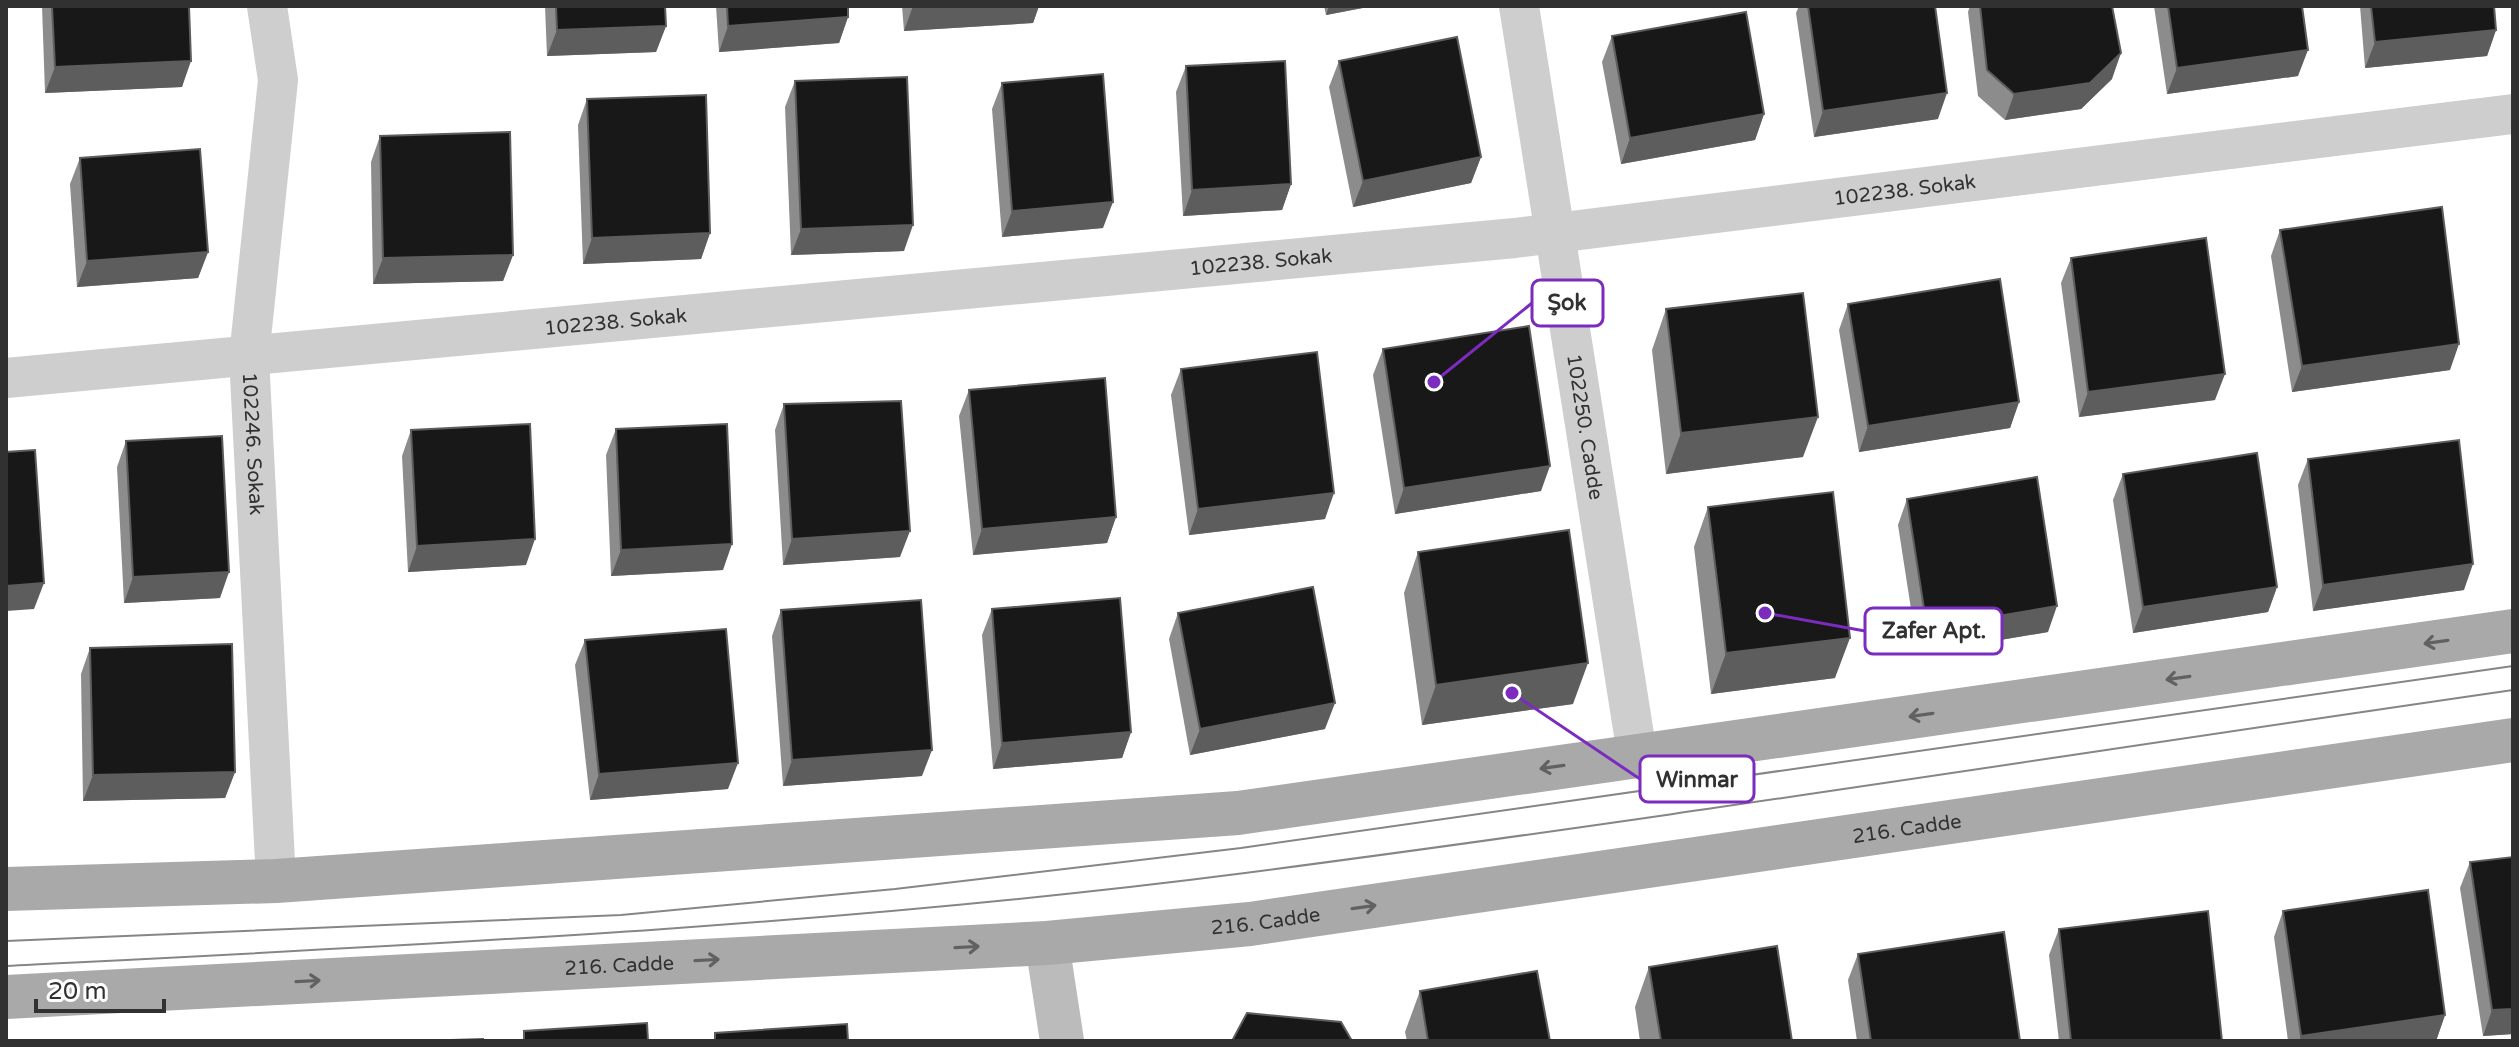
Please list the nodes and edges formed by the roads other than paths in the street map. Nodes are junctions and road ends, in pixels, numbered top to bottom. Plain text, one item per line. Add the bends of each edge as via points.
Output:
1 (267, 6) edge
2 (1519, 6) edge
3 (2513, 114) edge
4 (1557, 233) junction
5 (249, 357) junction
6 (6, 378) edge
7 (2513, 631) edge
8 (2507, 744) edge
9 (1637, 754) junction
10 (276, 881) junction
11 (6, 889) edge
12 (1047, 943) junction
13 (6, 997) edge
14 (1062, 1041) edge

1 - 5 street, 102246. Sokak via 278,80
2 - 4 street, 102250. Cadde
3 - 4 street, 102238. Sokak
4 - 5 street, 102238. Sokak
4 - 9 street, 102250. Cadde
5 - 6 street, 102238. Sokak
5 - 10 street, 102246. Sokak
7 -> 9 main road
12 -> 8 main road, 216. Cadde via 1250,924
9 -> 10 main road via 1238,813
10 - 11 main road
13 -> 12 main road, 216. Cadde
12 - 14 street

